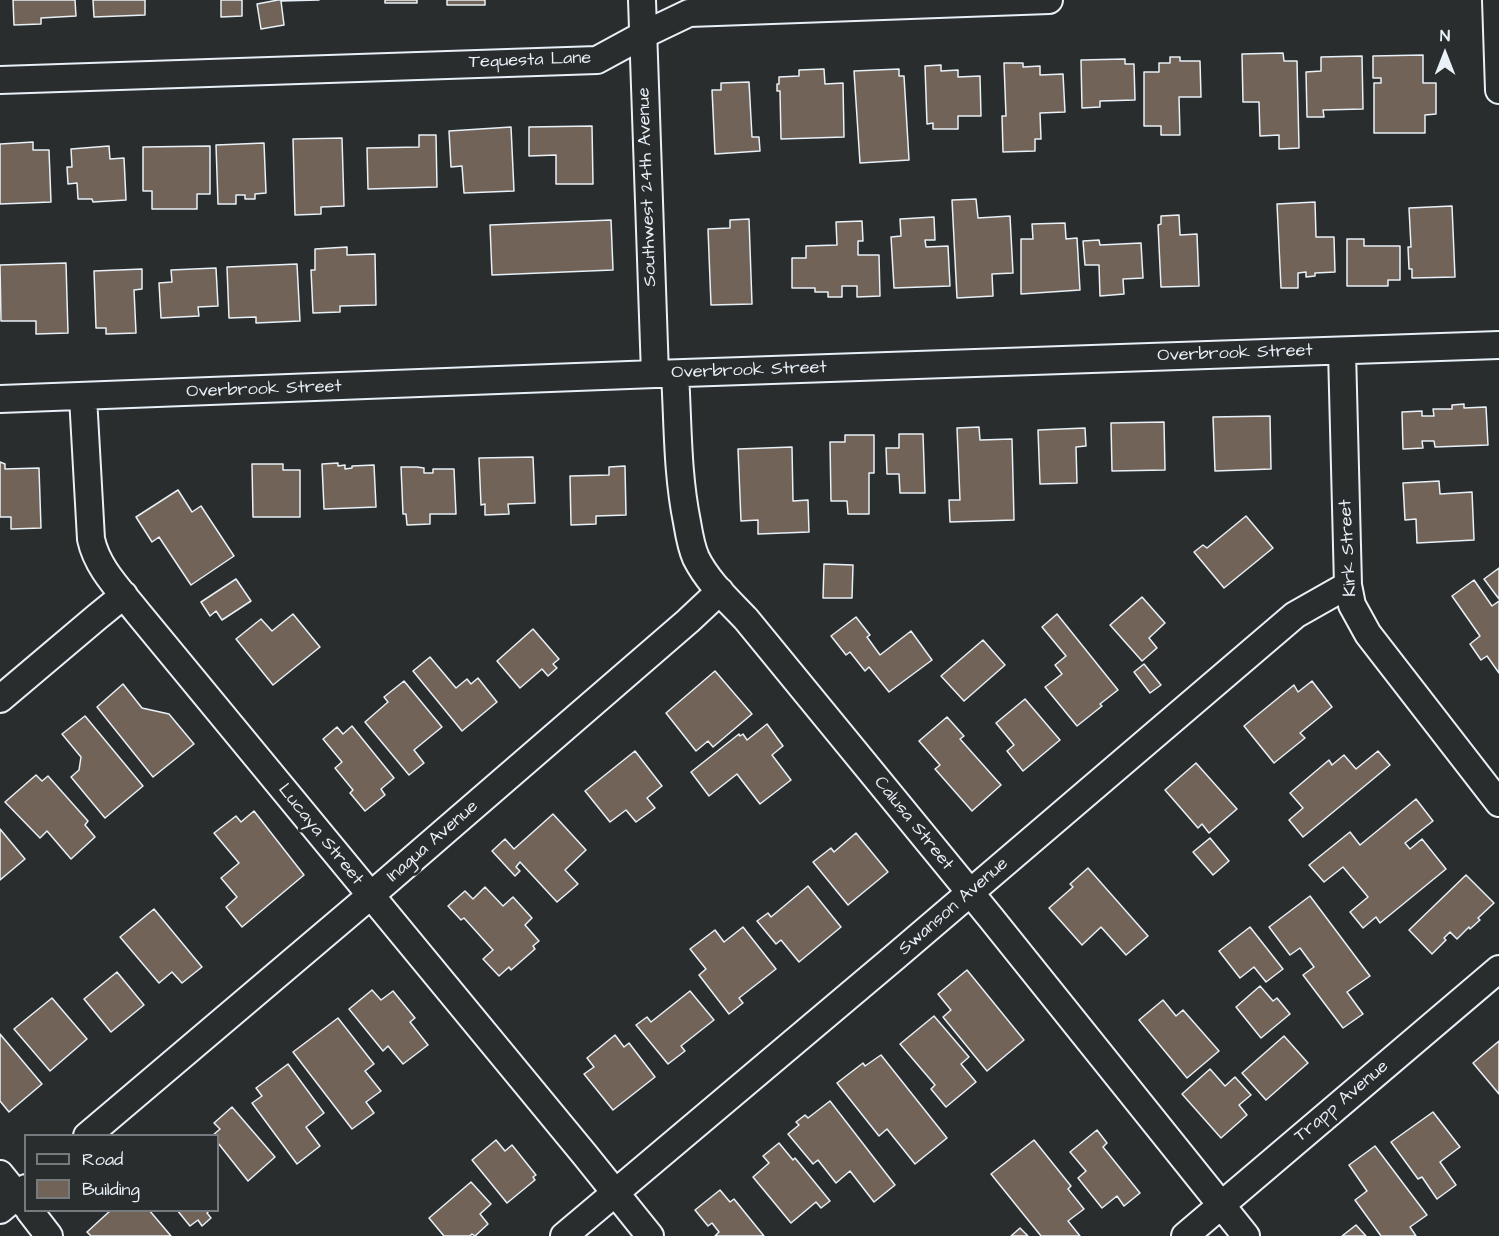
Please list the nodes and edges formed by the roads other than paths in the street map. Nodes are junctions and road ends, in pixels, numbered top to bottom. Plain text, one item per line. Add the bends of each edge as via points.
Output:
1 (642, 0) edge
2 (1049, 0) edge
3 (1496, 0) edge
4 (643, 35) junction
5 (0, 80) edge
6 (1499, 90) edge
7 (1499, 345) edge
8 (1342, 351) junction
9 (665, 374) junction
10 (83, 397) junction
11 (0, 399) edge
12 (1348, 585) junction
13 (720, 591) junction
14 (124, 596) junction
15 (0, 699) edge
16 (1499, 804) edge
17 (970, 893) junction
18 (370, 896) junction
19 (1499, 969) edge
20 (89, 1134) edge
21 (0, 1174) edge
22 (615, 1192) junction
23 (19, 1202) edge
24 (1220, 1205) junction
25 (28, 1212) edge
26 (49, 1236) edge
27 (564, 1236) edge
28 (650, 1236) edge
29 (1185, 1236) edge
30 (1245, 1236) edge

1 - 4 street, Southwest 24th Avenue
2 - 4 street, Tequesta Lane via 689,14
3 - 6 street
4 - 5 street, Tequesta Lane via 597,60
4 - 9 street, Southwest 24th Avenue
7 - 8 street, Overbrook Street
8 - 9 street, Overbrook Street
8 - 12 street, Kirk Street
9 - 10 street, Overbrook Street
9 - 13 street, Calusa Street via 689,534 695,556
10 - 11 street, Overbrook Street
10 - 14 street, Lucaya Street via 93,546 103,569
12 - 16 street, Kirk Street via 1352,605 1368,634
12 - 17 street, Swanson Avenue via 1295,615
13 - 17 street, Calusa Street
13 - 18 street, Inagua Avenue
14 - 15 street
14 - 18 street, Lucaya Street
17 - 22 street, Swanson Avenue
17 - 24 street, Calusa Street
18 - 20 street, Inagua Avenue
18 - 22 street, Lucaya Street
19 - 24 street, Trapp Avenue
21 - 23 street
22 - 27 street, Swanson Avenue
22 - 28 street, Lucaya Street
24 - 29 street, Trapp Avenue
24 - 30 street, Calusa Street
25 - 26 street

